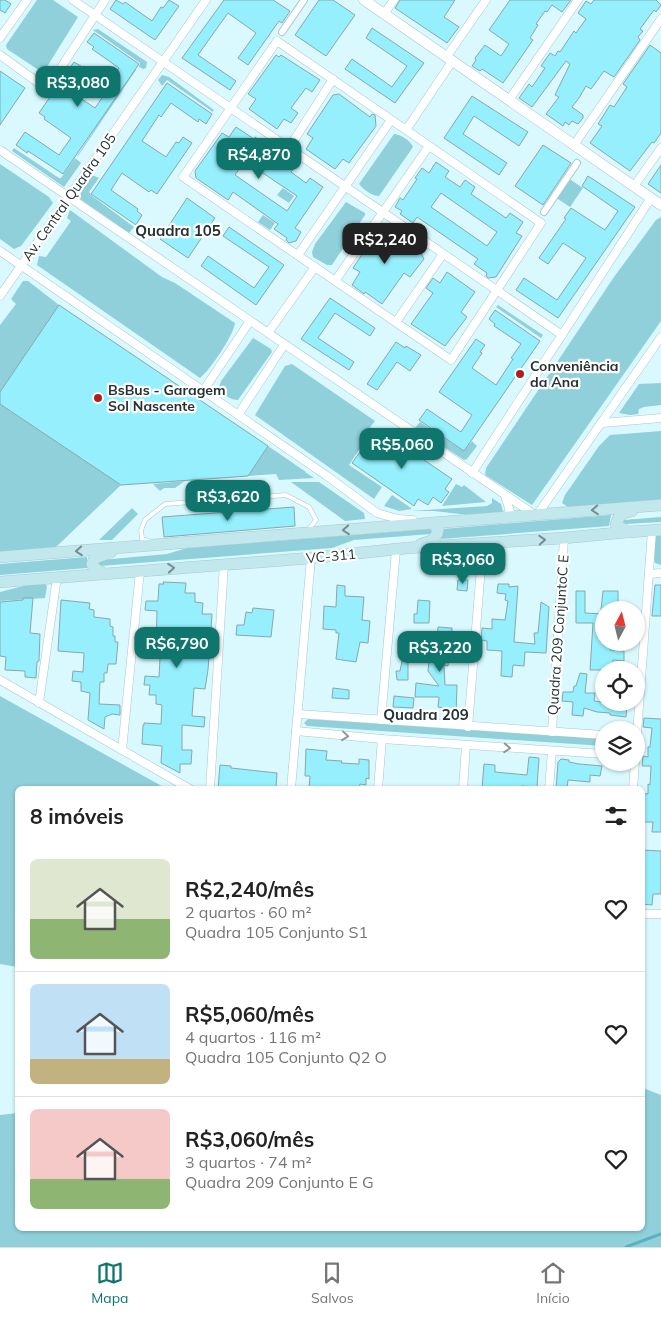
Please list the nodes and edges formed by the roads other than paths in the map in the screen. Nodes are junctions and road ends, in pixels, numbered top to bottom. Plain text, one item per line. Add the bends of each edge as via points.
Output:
1 (27, 0) edge
2 (73, 0) edge
3 (105, 0) edge
4 (206, 0) edge
5 (304, 0) edge
6 (364, 0) edge
7 (394, 0) edge
8 (486, 0) edge
9 (578, 0) edge
10 (384, 14) junction
11 (95, 15) junction
12 (661, 19) edge
13 (282, 32) dead end
14 (0, 38) edge
15 (0, 55) edge
16 (450, 58) junction
17 (163, 62) junction
18 (333, 79) junction
19 (509, 100) junction
20 (231, 108) junction
21 (391, 120) junction
22 (406, 130) junction
23 (574, 145) junction
24 (429, 146) junction
25 (289, 148) junction
26 (661, 148) edge
27 (0, 150) edge
28 (577, 163) dead end
29 (634, 186) junction
30 (345, 187) junction
31 (69, 197) junction
32 (651, 198) junction
33 (661, 205) edge
34 (383, 212) junction
35 (544, 212) dead end
36 (0, 252) edge
37 (443, 254) junction
38 (298, 255) junction
39 (21, 266) junction
40 (315, 266) junction
41 (335, 280) junction
42 (496, 291) junction
43 (0, 296) edge
44 (250, 321) junction
45 (396, 322) junction
46 (268, 333) junction
47 (562, 335) junction
48 (661, 337) edge
49 (284, 345) junction
50 (203, 391) junction
51 (238, 416) junction
52 (661, 418) edge
53 (602, 423) junction
54 (472, 473) junction
55 (506, 497) junction
56 (661, 507) edge
57 (377, 513) junction
58 (536, 515) junction
59 (505, 518) junction
60 (453, 522) junction
61 (433, 523) junction
62 (367, 528) junction
63 (657, 531) edge
64 (627, 532) junction
65 (304, 533) junction
66 (564, 538) junction
67 (483, 543) junction
68 (163, 544) junction
69 (122, 547) junction
70 (401, 549) junction
71 (0, 557) edge
72 (311, 558) junction
73 (224, 564) junction
74 (140, 571) junction
75 (661, 573) edge
76 (104, 574) junction
77 (649, 574) junction
78 (57, 577) junction
79 (0, 582) edge
80 (0, 680) edge
81 (40, 703) junction
82 (298, 714) junction
83 (381, 720) junction
84 (637, 721) edge
85 (468, 727) junction
86 (296, 731) junction
87 (552, 732) junction
88 (595, 734) edge
89 (382, 739) junction
90 (466, 745) junction
91 (122, 750) junction
92 (552, 751) junction
93 (595, 753) edge
94 (634, 771) edge
95 (185, 786) edge
96 (210, 786) edge
97 (291, 786) edge
98 (378, 786) edge
99 (463, 786) edge
100 (549, 786) edge
101 (633, 786) edge
102 (645, 914) edge
103 (661, 914) edge

1 - 14 street
2 - 11 street
3 - 11 street
4 - 17 street, Av. Central Quadra 105
5 - 13 street
6 - 10 street
7 - 10 street
8 - 16 street
9 - 19 street
10 - 16 street
11 - 15 street via 47,89
11 - 17 street
12 - 23 street
16 - 19 street
16 - 22 street
17 - 20 street
17 - 31 street, Av. Central Quadra 105
18 - 20 street via 277,41
18 - 21 street
18 - 25 street
19 - 23 street
20 - 25 street
20 - 38 street via 183,177
21 - 22 street
21 - 30 street
22 - 24 street
23 - 29 street
24 - 34 street
24 - 42 street via 541,223
25 - 30 street
26 - 29 street
27 - 31 street
28 - 35 street
29 - 32 street
30 - 34 street
30 - 38 street
31 - 39 street, Av. Central Quadra 105
31 - 44 street
32 - 33 street
32 - 47 street
34 - 37 street
34 - 41 street
36 - 39 street
37 - 42 street
37 - 45 street
38 - 40 street
39 - 43 street, Av. Central Quadra 105
39 - 50 street
40 - 41 street
40 - 46 street
41 - 45 street
42 - 45 street via 451,360
42 - 47 street
44 - 46 street
44 - 50 street
46 - 49 street
47 - 54 street
48 - 53 street
49 - 51 street
49 - 54 street
50 - 51 street
51 - 57 street
52 - 53 street
53 - 58 street
54 - 55 street
55 - 58 street
55 - 59 street via 510,511
56 -> 58 main road, VC-311
56 - 64 main road via 626,512 618,517 616,524
57 - 60 street via 398,519
57 - 62 street via 376,521
58 - 59 main road, VC-311
59 - 60 main road, VC-311
60 - 61 main road, VC-311
61 - 62 main road, VC-311
61 - 70 main road via 438,530 433,541
62 -> 65 main road, VC-311
63 - 64 main road, VC-311
63 - 77 street
64 - 66 main road, VC-311
65 - 68 main road, VC-311
65 - 68 lane via 316,520 309,507 286,495 165,504 145,520 141,530 142,539
67 -> 66 main road, VC-311
66 - 87 street, Quadra 209 ConjuntoC E
67 - 70 main road, VC-311
67 - 85 street
68 - 69 main road, VC-311
69 -> 71 main road, VC-311
69 - 76 main road via 95,558 94,568
70 - 72 main road, VC-311
70 - 83 street
72 - 73 main road, VC-311
72 - 82 street
74 -> 73 main road, VC-311
73 - 96 street
74 - 76 main road, VC-311
74 - 91 street
75 - 77 street
76 - 78 main road, VC-311
77 - 84 street
78 - 79 main road, VC-311
78 - 81 street
80 - 81 street
81 - 91 street
82 - 83 street
82 - 86 street
83 - 85 street
85 - 87 street
86 -> 89 street
86 - 97 street
87 - 88 street
89 - 90 street
89 - 98 street
90 -> 92 street
90 - 99 street
91 - 95 street
92 - 93 street
92 - 100 street
94 - 101 street
102 - 103 street

